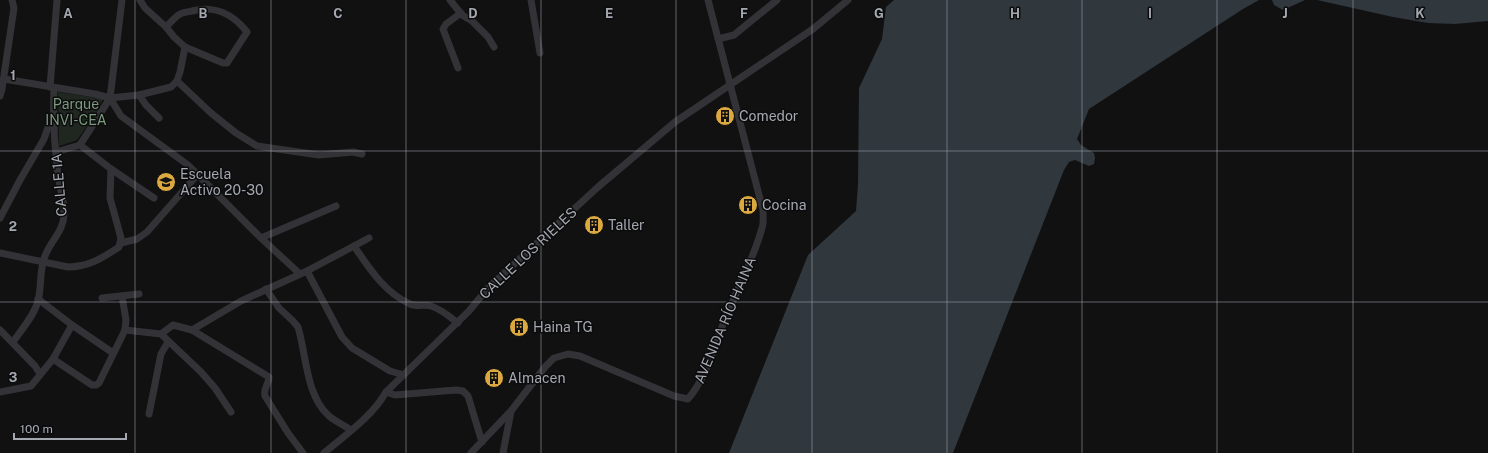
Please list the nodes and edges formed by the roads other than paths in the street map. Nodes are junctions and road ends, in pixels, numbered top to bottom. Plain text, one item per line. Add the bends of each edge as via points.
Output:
1 (12, 0) edge
2 (57, 0) edge
3 (122, 0) edge
4 (140, 0) edge
5 (450, 0) edge
6 (531, 0) edge
7 (708, 0) edge
8 (777, 0) edge
9 (848, 0) edge
10 (461, 13) junction
11 (166, 27) junction
12 (718, 39) junction
13 (185, 47) junction
14 (494, 47) dead end
15 (540, 53) dead end
16 (458, 68) dead end
17 (4, 79) junction
18 (177, 81) junction
19 (730, 84) junction
20 (52, 87) junction
21 (139, 95) junction
22 (0, 96) edge
23 (110, 98) junction
24 (54, 112) junction
25 (159, 118) dead end
26 (80, 145) junction
27 (56, 152) junction
28 (362, 154) dead end
29 (111, 169) junction
30 (198, 174) junction
31 (154, 198) dead end
32 (336, 206) dead end
33 (0, 218) edge
34 (261, 238) junction
35 (369, 238) dead end
36 (121, 243) junction
37 (354, 246) junction
38 (0, 253) edge
39 (43, 262) junction
40 (307, 271) junction
41 (300, 274) junction
42 (266, 289) junction
43 (139, 294) dead end
44 (122, 296) junction
45 (102, 298) dead end
46 (38, 299) junction
47 (458, 322) junction
48 (72, 325) junction
49 (0, 330) edge
50 (125, 330) junction
51 (192, 330) junction
52 (162, 334) junction
53 (13, 342) junction
54 (168, 342) junction
55 (113, 353) junction
56 (53, 359) junction
57 (40, 374) junction
58 (404, 375) junction
59 (0, 392) edge
60 (386, 392) junction
61 (511, 411) junction
62 (231, 412) dead end
63 (149, 414) dead end
64 (351, 430) junction
65 (482, 442) junction
66 (303, 453) edge
67 (324, 453) edge
68 (471, 453) edge
69 (503, 453) edge

1 - 17 street via 14,8
2 - 20 street, CALLE 1A
3 - 23 street
4 - 11 street
5 - 10 street
6 - 15 street
7 - 12 street, AVENIDA RÍO HAINA
8 - 12 street via 734,35
9 - 19 street, CALLE LOS RIELES via 813,29
10 - 14 street via 488,37
10 - 16 street via 443,29
11 - 13 street
11 - 13 street via 180,14 212,10 224,12 241,24 247,32 227,63
12 - 19 street, AVENIDA RÍO HAINA
13 - 18 street
17 - 20 street
17 - 22 street
18 - 21 street via 171,87
18 - 28 street via 211,113 257,146 319,155 353,152
19 - 47 street, CALLE LOS RIELES via 675,122 598,187 488,288
19 - 61 street, AVENIDA RÍO HAINA via 763,210 762,227 696,390 688,399 674,396 580,356 568,354 554,358 545,367
20 - 23 street
20 - 24 street, CALLE 1A
21 - 23 street
21 - 25 street
23 - 26 street
23 - 30 street via 121,116
24 - 27 street, CALLE 1A
24 - 33 street via 44,139
26 - 27 street
26 - 29 street
27 - 39 street, CALLE 1A via 64,221
29 - 31 street
29 - 36 street via 110,198
30 - 34 street
30 - 36 street via 147,232 137,239
32 - 34 street
34 - 41 street
35 - 37 street
36 - 39 street via 119,247 92,264 68,267
37 - 40 street
37 - 47 street via 388,290 411,304 431,306
38 - 39 street
39 - 46 street, CALLE 1A
40 - 41 street
40 - 58 street via 342,337 352,348 390,371
41 - 42 street
42 - 51 street
42 - 64 street via 279,308 298,327 309,380 322,409
43 - 44 street
44 - 45 street
44 - 50 street
46 - 48 street
46 - 53 street, CALLE 1A via 36,308
47 - 58 street, CALLE LOS RIELES
48 - 55 street
48 - 56 street
49 - 53 street
50 - 52 street
50 - 55 street
51 - 52 street via 173,325
51 - 66 street via 269,377 265,396
52 - 54 street
53 - 57 street
54 - 62 street via 201,372
54 - 63 street via 161,354
55 - 56 street via 96,385 92,385
56 - 57 street
57 - 59 street via 31,386
58 - 60 street, CALLE LOS RIELES
60 - 64 street, CALLE LOS RIELES via 380,403
60 - 65 street via 395,395 463,391 468,396
61 - 65 street, AVENIDA RÍO HAINA
61 - 69 street
64 - 67 street, CALLE LOS RIELES
65 - 68 street, AVENIDA RÍO HAINA

